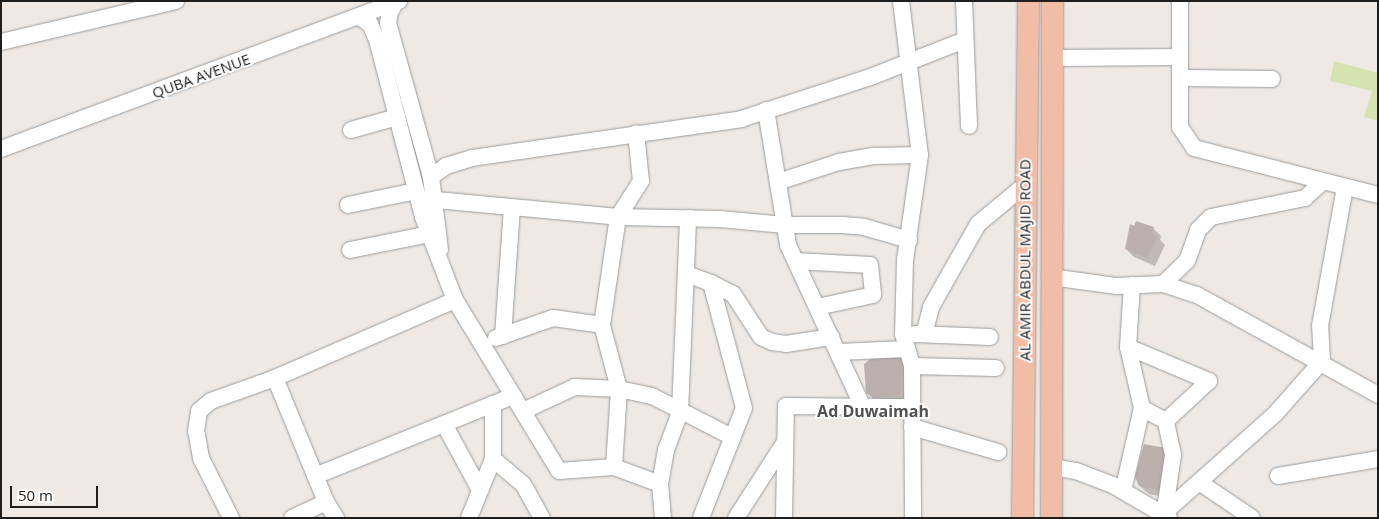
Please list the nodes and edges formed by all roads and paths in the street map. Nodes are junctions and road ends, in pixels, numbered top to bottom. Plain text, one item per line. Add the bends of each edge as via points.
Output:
1 (176, 1) edge
2 (901, 1) edge
3 (964, 1) edge
4 (1028, 1) edge
5 (1052, 1) edge
6 (1180, 1) edge
7 (398, 2) edge
8 (138, 6) edge
9 (359, 17) junction
10 (965, 40) junction
11 (1, 42) edge
12 (1180, 57) junction
13 (1052, 58) junction
14 (909, 62) junction
15 (1180, 78) junction
16 (1272, 79) dead end
17 (766, 110) junction
18 (397, 117) junction
19 (1026, 125) junction
20 (1052, 125) junction
21 (969, 126) dead end
22 (351, 130) dead end
23 (636, 133) junction
24 (1, 149) edge
25 (920, 155) junction
26 (431, 177) junction
27 (778, 182) junction
28 (1322, 182) junction
29 (1026, 184) junction
30 (1345, 187) junction
31 (416, 191) junction
32 (1378, 195) edge
33 (436, 200) junction
34 (348, 205) dead end
35 (512, 207) junction
36 (618, 217) junction
37 (688, 218) junction
38 (785, 225) junction
39 (430, 234) junction
40 (909, 240) junction
41 (350, 250) dead end
42 (440, 260) junction
43 (796, 261) junction
44 (687, 274) junction
45 (1051, 277) junction
46 (711, 283) junction
47 (1163, 284) junction
48 (1132, 285) junction
49 (455, 300) junction
50 (817, 307) junction
51 (602, 325) junction
52 (924, 334) junction
53 (503, 336) junction
54 (831, 337) junction
55 (990, 337) dead end
56 (905, 342) junction
57 (482, 344) junction
58 (1128, 347) junction
59 (838, 352) junction
60 (1322, 361) junction
61 (912, 366) junction
62 (996, 368) dead end
63 (274, 378) junction
64 (619, 388) junction
65 (1378, 395) edge
66 (514, 396) junction
67 (493, 404) junction
68 (863, 407) junction
69 (912, 407) junction
70 (1142, 408) junction
71 (523, 411) junction
72 (680, 412) junction
73 (1166, 421) junction
74 (444, 424) junction
75 (912, 427) junction
76 (732, 438) junction
77 (785, 441) junction
78 (998, 452) dead end
79 (493, 459) junction
80 (1378, 459) edge
81 (614, 467) junction
82 (1051, 467) junction
83 (315, 476) junction
84 (1278, 476) dead end
85 (1199, 482) junction
86 (660, 484) junction
87 (480, 490) junction
88 (1124, 491) junction
89 (326, 502) junction
90 (1165, 516) edge
91 (229, 517) edge
92 (292, 518) edge
93 (336, 518) edge
94 (469, 518) edge
95 (542, 518) edge
96 (663, 518) edge
97 (701, 518) edge
98 (736, 518) edge
99 (784, 518) edge
100 (913, 518) edge
101 (1022, 518) edge
102 (1051, 518) edge
103 (1252, 518) edge

1 - 8 street
2 - 14 street
3 - 10 street
4 - 19 main road, AL AMIR ABDUL MAJID ROAD
5 - 13 main road, AL AMIR ABDUL MAJID ROAD
6 - 12 street
7 - 9 street, QUBA AVENUE
7 - 26 street via 390,12 388,23
8 - 11 street
9 - 18 street via 370,24 378,40
9 - 24 street, QUBA AVENUE
10 - 14 street
10 - 21 street
12 - 13 street
12 - 15 street
13 - 20 main road, AL AMIR ABDUL MAJID ROAD
14 - 17 street
14 - 25 street
15 - 16 street
15 - 28 street via 1180,127 1194,148
17 - 23 street via 740,119
17 - 27 street
18 - 22 street
18 - 31 street
19 - 20 main road
19 - 29 main road, AL AMIR ABDUL MAJID ROAD
20 - 45 main road, AL AMIR ABDUL MAJID ROAD
23 - 26 street via 472,158 446,166
23 - 36 street via 641,180
25 - 27 street via 874,156 839,162
25 - 40 street
26 - 33 street
27 - 38 street
28 - 30 street
28 - 47 street via 1305,198 1211,217 1198,230 1187,261
29 - 52 street via 978,224 931,307
29 - 101 main road, AL AMIR ABDUL MAJID ROAD
30 - 32 street
30 - 60 street via 1320,326
31 - 34 street
31 - 39 street
33 - 35 street
33 - 42 street
35 - 36 street
35 - 53 street
36 - 37 street
36 - 51 street
37 - 38 street
37 - 44 street
38 - 40 street via 816,223 864,227
38 - 43 street via 788,245
39 - 41 street
39 - 42 street
40 - 56 street
42 - 49 street
43 - 50 street
43 - 50 street via 870,265 873,295
44 - 46 street
44 - 72 street
45 - 48 street
45 - 82 main road, AL AMIR ABDUL MAJID ROAD
46 - 54 street via 733,294 761,337 772,342 786,344
46 - 76 street via 744,408
47 - 48 street
47 - 60 street via 1196,295
48 - 58 street
49 - 57 street
49 - 63 street
50 - 54 street
51 - 53 street via 553,318
51 - 64 street
52 - 55 street
52 - 56 street
53 - 57 street
54 - 59 street
56 - 59 street
56 - 61 street
57 - 66 street
58 - 70 street
58 - 73 street via 1209,381
59 - 68 street
60 - 65 street
60 - 85 street via 1275,414
61 - 62 street
61 - 69 street
63 - 83 street
63 - 91 street via 211,401 199,411 196,431 201,458
64 - 71 street via 575,387
64 - 72 street via 652,396
64 - 81 street
66 - 67 street
66 - 71 street
67 - 74 street
67 - 79 street
68 - 69 street
68 - 77 street via 786,406
69 - 75 street
70 - 73 street
70 - 88 street
71 - 81 street via 559,471
72 - 76 street
72 - 86 street via 666,450
73 - 90 street via 1173,455
74 - 83 street
74 - 87 street
75 - 78 street
75 - 100 street
76 - 97 street
77 - 98 street
77 - 99 street
79 - 87 street
79 - 95 street via 523,484
80 - 84 street
81 - 86 street
82 - 88 street via 1076,471
82 - 102 main road, AL AMIR ABDUL MAJID ROAD
83 - 89 street
85 - 90 street
85 - 103 street
86 - 96 street
87 - 94 street
88 - 90 street
89 - 92 street
89 - 93 street

